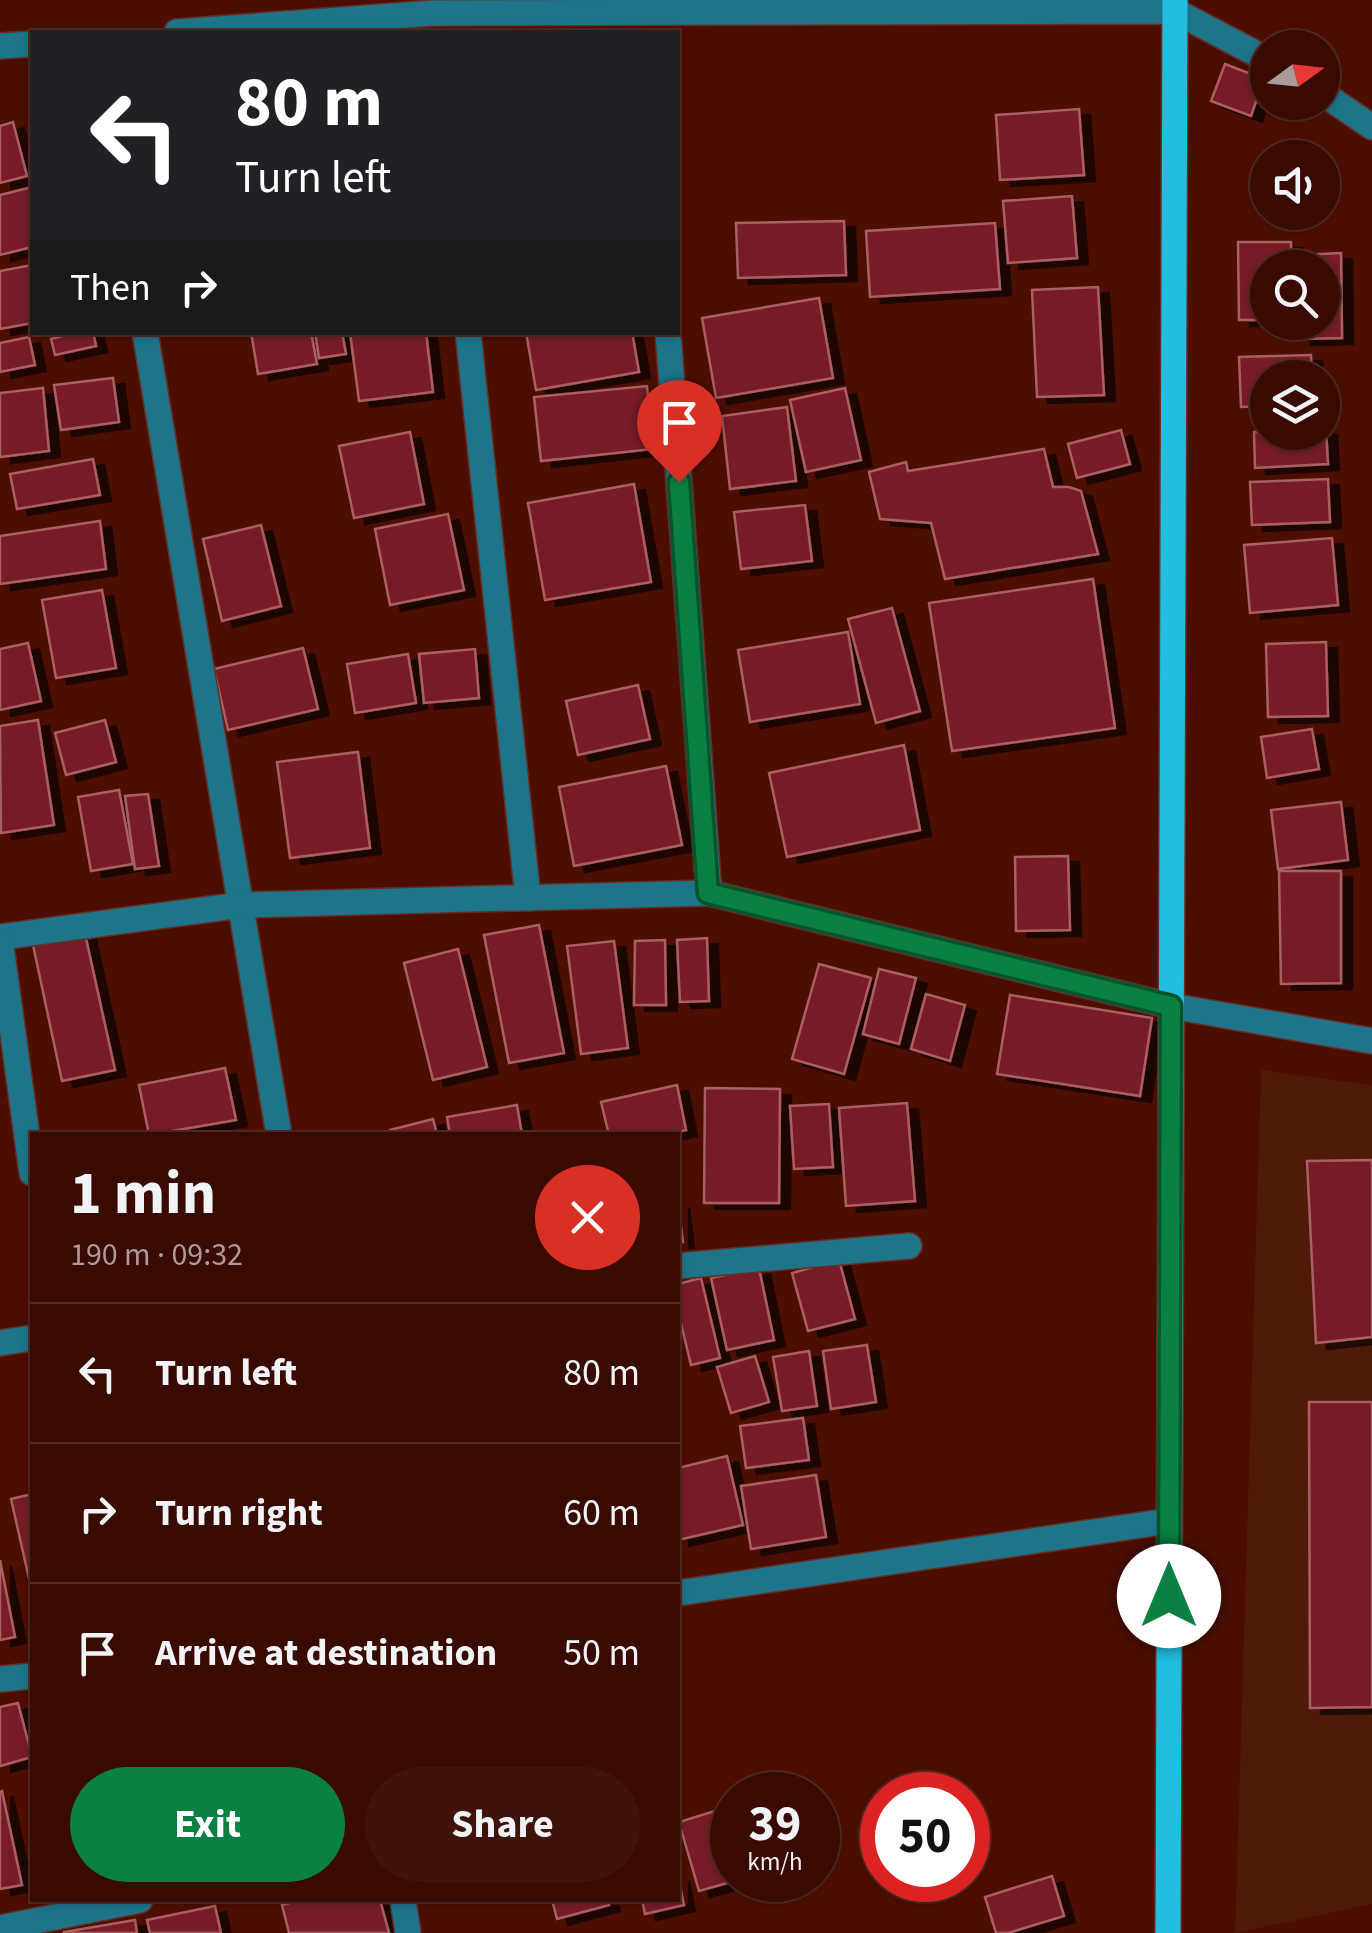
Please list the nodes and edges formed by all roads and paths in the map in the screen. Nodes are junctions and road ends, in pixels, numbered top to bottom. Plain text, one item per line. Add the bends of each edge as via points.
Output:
1 (1175, 5) edge
2 (434, 15) edge
3 (646, 22) edge
4 (207, 30) edge
5 (30, 44) edge
6 (0, 46) edge
7 (1250, 49) edge
8 (1340, 106) edge
9 (1372, 126) edge
10 (146, 335) edge
11 (468, 335) edge
12 (668, 335) edge
13 (708, 893) junction
14 (528, 898) junction
15 (241, 905) junction
16 (0, 938) edge
17 (1171, 1006) junction
18 (1372, 1041) edge
19 (279, 1132) edge
20 (30, 1158) edge
21 (908, 1246) dead end
22 (680, 1266) edge
23 (30, 1338) edge
24 (0, 1343) edge
25 (1169, 1521) junction
26 (680, 1593) edge
27 (30, 1676) edge
28 (0, 1679) edge
29 (130, 1902) edge
30 (403, 1902) edge
31 (0, 1928) edge
32 (408, 1933) edge
33 (1168, 1933) edge

1 - 3 street
1 - 7 street
1 - 17 main road
2 - 3 street
2 - 4 street
5 - 6 street
8 - 9 street
10 - 15 street
11 - 14 street
12 - 13 street
13 - 14 street
13 - 17 street
14 - 15 street
15 - 16 street
15 - 19 street
16 - 20 street
17 - 18 street
17 - 25 main road
21 - 22 street
23 - 24 street
25 - 26 street
25 - 33 main road
27 - 28 street
29 - 31 street
30 - 32 street

